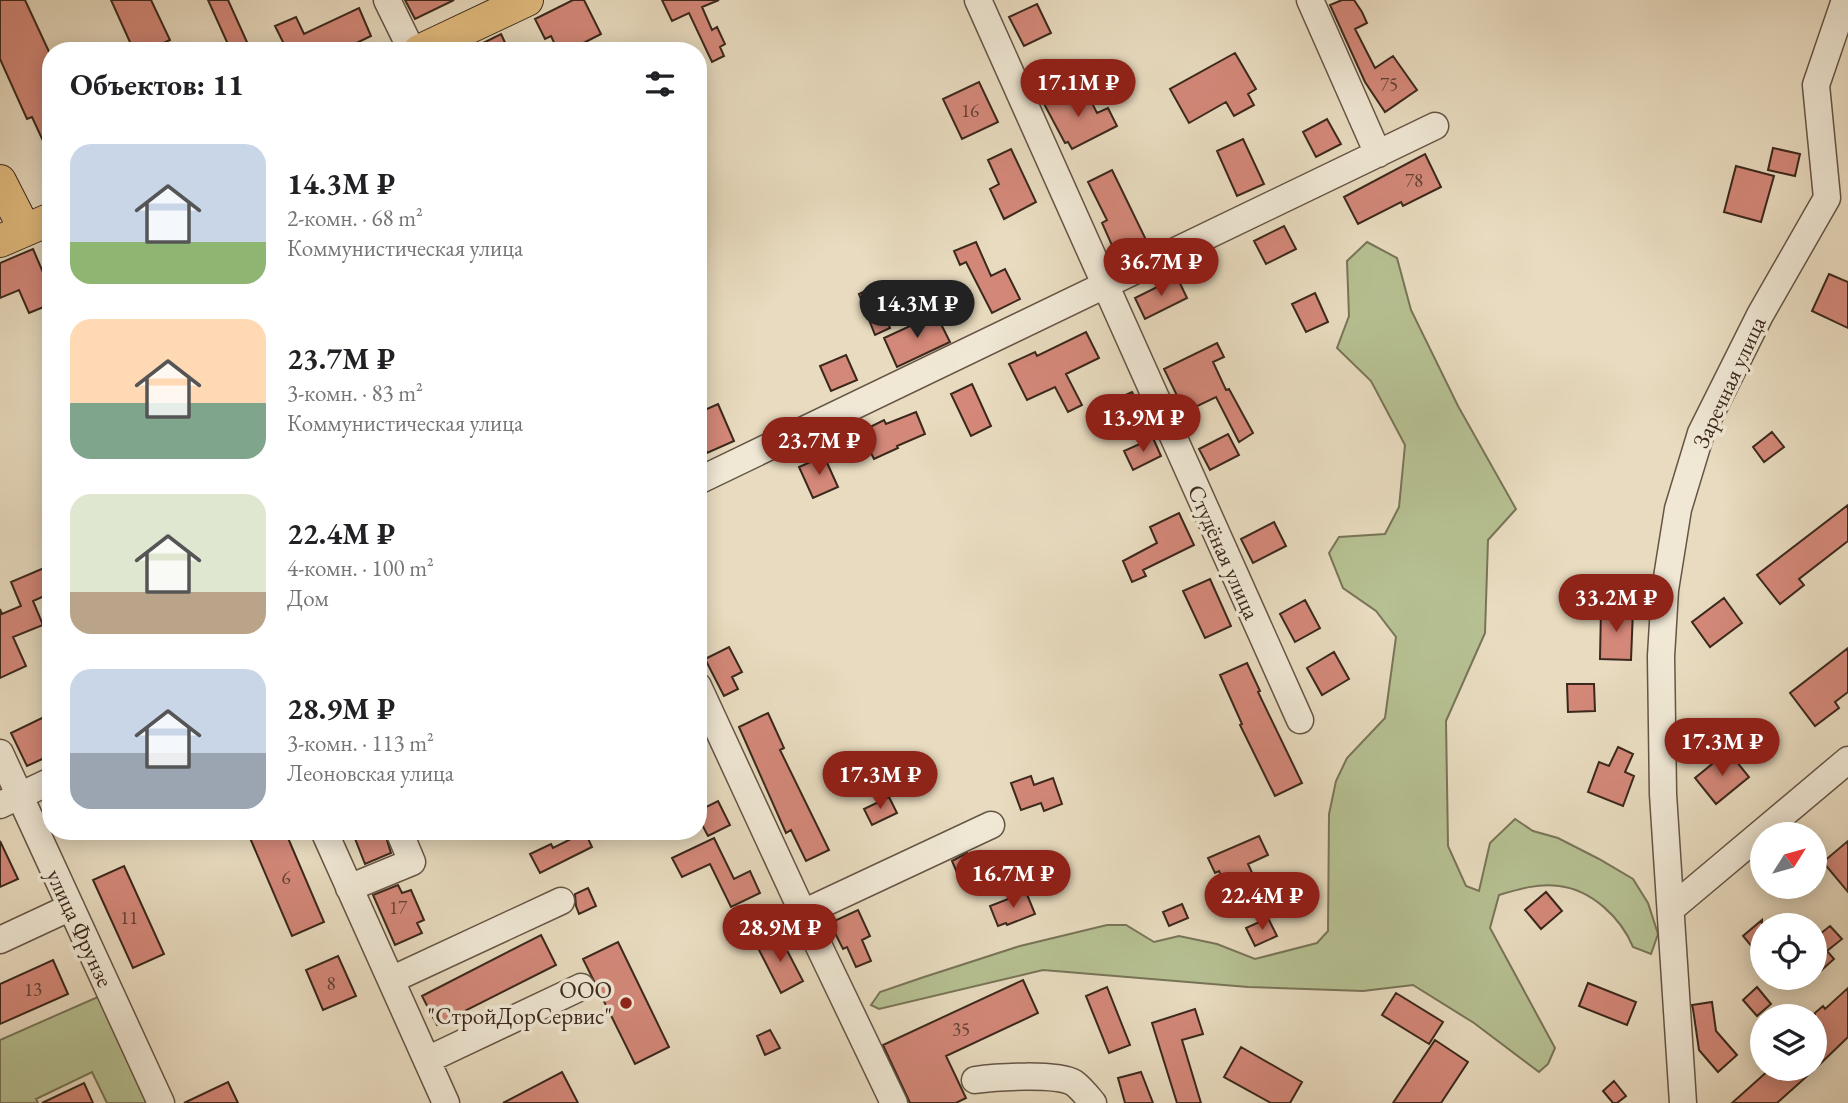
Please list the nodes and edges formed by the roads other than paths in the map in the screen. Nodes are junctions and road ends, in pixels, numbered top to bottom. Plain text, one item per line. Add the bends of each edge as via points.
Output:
1 (387, 0) edge
2 (527, 0) edge
3 (978, 0) edge
4 (1310, 0) edge
5 (1845, 0) edge
6 (408, 42) edge
7 (438, 42) edge
8 (1435, 126) dead end
9 (1378, 154) junction
10 (0, 181) edge
11 (1838, 196) edge
12 (34, 229) edge
13 (1105, 287) junction
14 (707, 477) edge
15 (707, 706) edge
16 (1300, 720) dead end
17 (0, 753) edge
18 (1848, 760) edge
19 (42, 785) edge
20 (10, 800) edge
21 (991, 825) dead end
22 (328, 840) edge
23 (403, 840) edge
24 (349, 888) junction
25 (561, 901) dead end
26 (71, 907) junction
27 (1672, 908) junction
28 (803, 914) junction
29 (0, 940) edge
30 (391, 981) junction
31 (581, 987) dead end
32 (427, 1060) junction
33 (975, 1080) dead end
34 (161, 1103) edge
35 (446, 1103) edge
36 (894, 1103) edge
37 (1093, 1103) edge
38 (1683, 1103) edge

1 - 6 street
2 - 7 main road
3 - 13 street, Студёная улица
4 - 9 street
5 - 11 street, Заречная улица via 1816,85
8 - 9 street
9 - 13 street
10 - 12 main road
11 - 27 street, Заречная улица via 1760,315 1700,433 1678,509 1665,590 1661,656 1663,794
13 - 14 street
13 - 16 street, Студёная улица
15 - 28 street
17 - 20 street, улица Фрунзе
18 - 27 street
19 - 20 street
20 - 26 street, улица Фрунзе
21 - 28 street
22 - 24 street
23 - 24 street via 412,862
24 - 30 street
25 - 30 street
26 - 29 street
26 - 34 street, улица Фрунзе
27 - 38 street, Заречная улица
28 - 36 street
30 - 32 street
31 - 32 street
32 - 35 street
33 - 37 street via 1013,1075 1058,1079 1073,1083

